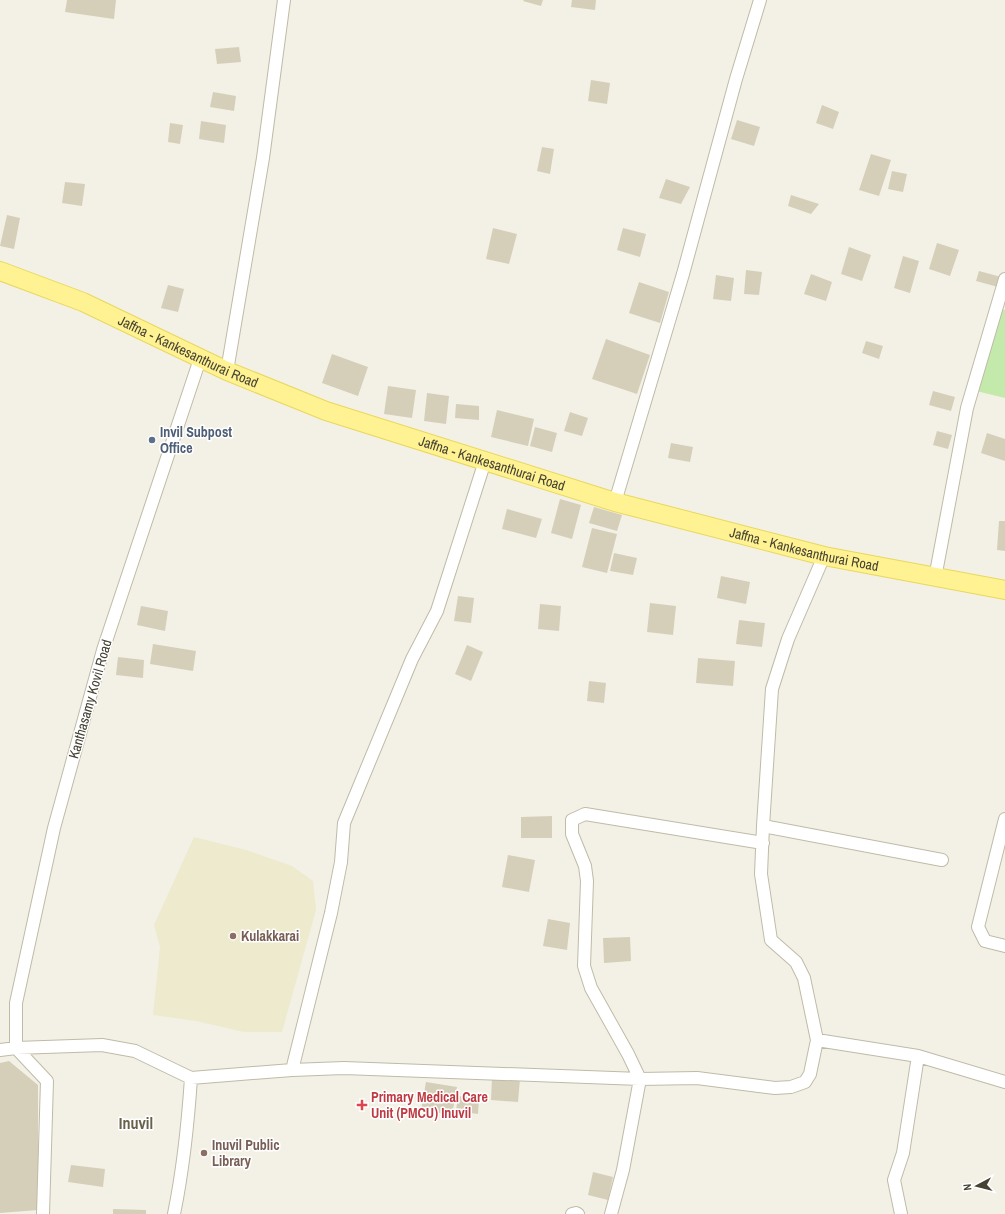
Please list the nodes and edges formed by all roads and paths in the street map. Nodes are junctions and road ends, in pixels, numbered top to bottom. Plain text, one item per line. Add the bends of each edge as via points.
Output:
1 (284, 0) edge
2 (760, 0) edge
3 (0, 271) edge
4 (1005, 279) edge
5 (200, 359) junction
6 (227, 371) junction
7 (486, 461) junction
8 (614, 502) junction
9 (824, 556) junction
10 (935, 578) junction
11 (1005, 590) edge
12 (1005, 819) edge
13 (763, 826) junction
14 (762, 843) junction
15 (942, 860) dead end
16 (1005, 946) edge
17 (817, 1040) junction
18 (16, 1048) junction
19 (0, 1050) edge
20 (918, 1056) junction
21 (292, 1070) junction
22 (191, 1078) junction
23 (640, 1079) junction
24 (1005, 1082) edge
25 (43, 1214) edge
26 (174, 1214) edge
27 (572, 1214) edge
28 (578, 1214) edge
29 (611, 1214) edge
30 (900, 1214) edge

1 - 6 street via 263,158
2 - 8 street via 736,79 684,274
3 - 5 main road, Jaffna - Kankesanthurai Road via 83,302
4 - 10 street via 967,408
5 - 6 main road, Jaffna - Kankesanthurai Road
5 - 18 street, Kanthasamy Kovil Road via 103,650 54,828 16,1003
6 - 7 main road, Jaffna - Kankesanthurai Road via 326,411
7 - 8 main road, Jaffna - Kankesanthurai Road
7 - 21 street via 437,610 412,659 344,823 341,862 331,913
8 - 9 main road, Jaffna - Kankesanthurai Road
9 - 10 main road, Jaffna - Kankesanthurai Road
9 - 13 street via 788,639 772,689
10 - 11 main road, Jaffna - Kankesanthurai Road
12 - 16 street via 978,927 985,940
13 - 14 street
13 - 15 street
14 - 17 street via 761,874 771,940 796,962 804,978
14 - 23 street via 585,814 572,820 572,834 585,866 587,881 584,966 591,988
17 - 20 street
17 - 23 street via 810,1074 805,1082 791,1088 697,1078
18 - 19 street
18 - 22 street via 102,1045 135,1051
18 - 25 street via 46,1081
20 - 24 street
20 - 30 street via 903,1153 894,1180
21 - 22 street
21 - 23 street via 344,1068
22 - 26 street via 180,1188
23 - 29 street via 623,1170
27 - 28 street

